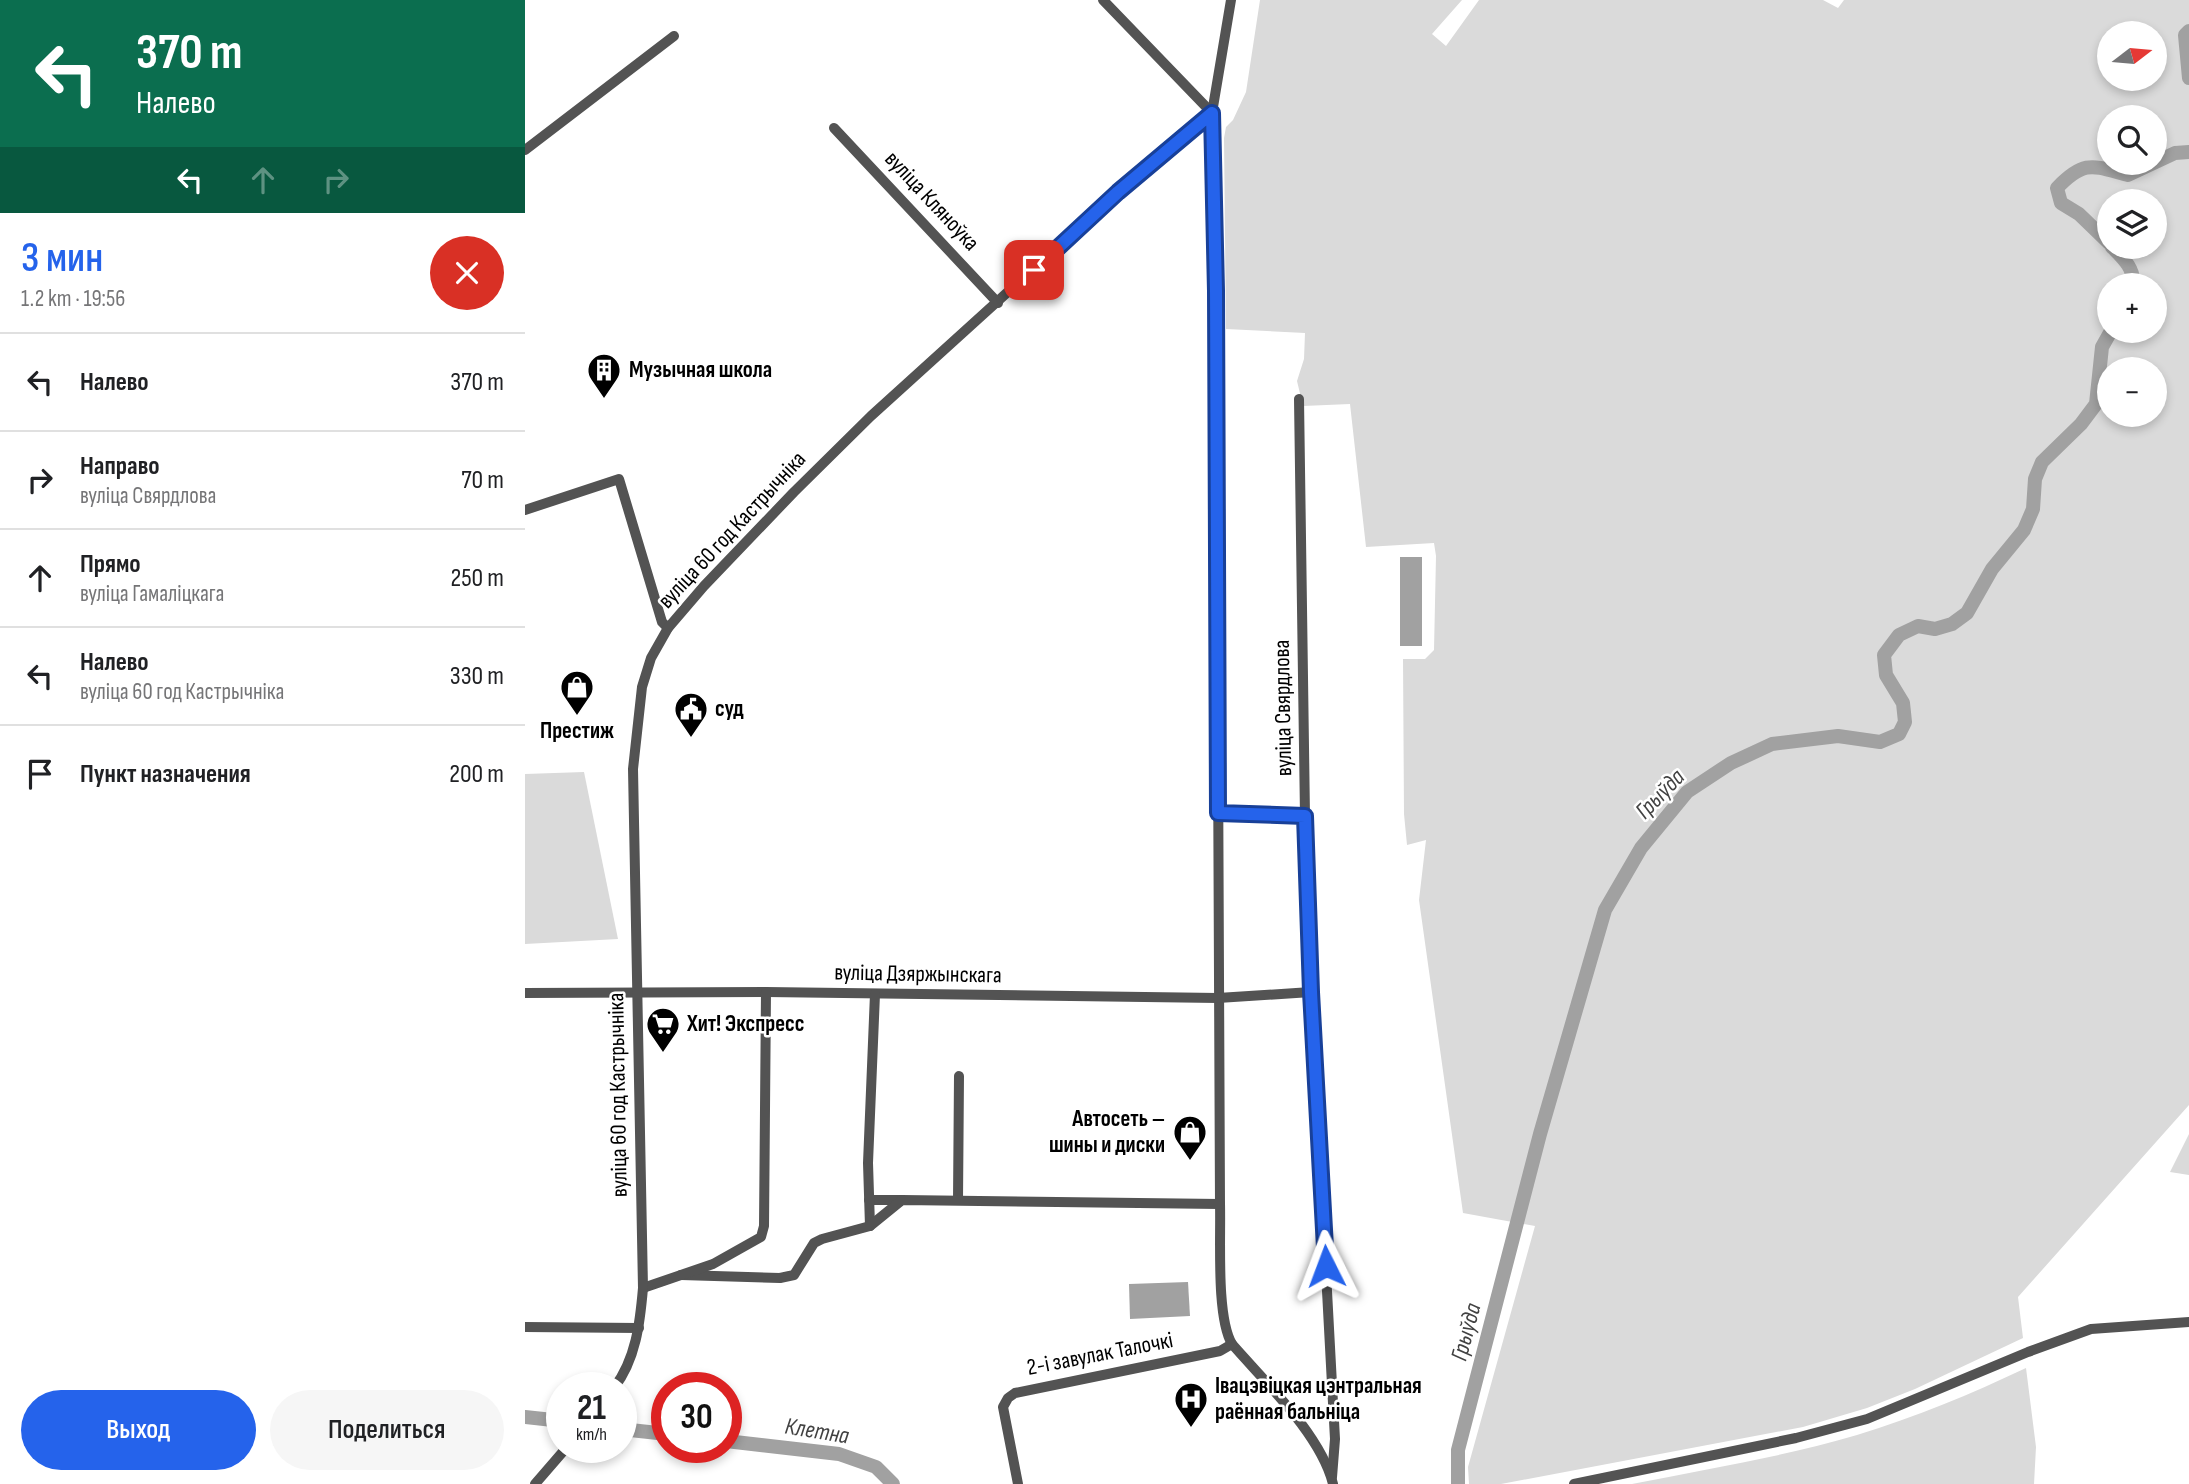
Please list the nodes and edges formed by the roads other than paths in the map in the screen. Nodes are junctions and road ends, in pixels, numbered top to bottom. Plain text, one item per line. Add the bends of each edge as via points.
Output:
1 (1103, 0) edge
2 (1231, 0) edge
3 (674, 36) dead end
4 (1212, 113) junction
5 (834, 128) dead end
6 (525, 150) edge
7 (998, 303) junction
8 (1299, 399) dead end
9 (525, 510) edge
10 (668, 628) junction
11 (1218, 813) junction
12 (1305, 816) junction
13 (636, 992) junction
14 (767, 992) junction
15 (1311, 992) junction
16 (525, 993) edge
17 (875, 994) junction
18 (1219, 999) junction
19 (959, 1076) dead end
20 (869, 1200) junction
21 (902, 1200) junction
22 (958, 1200) junction
23 (1220, 1204) junction
24 (870, 1226) junction
25 (681, 1275) junction
26 (643, 1288) junction
27 (2189, 1322) edge
28 (525, 1327) edge
29 (639, 1328) junction
30 (1232, 1344) junction
31 (624, 1372) edge
32 (1334, 1432) junction
33 (1311, 1439) junction
34 (555, 1463) edge
35 (1332, 1481) edge
36 (541, 1482) edge
37 (1018, 1484) edge
38 (1574, 1484) edge

1 - 4 street
2 - 4 street, вуліца Свярдлова
3 - 6 street
4 - 7 street, вуліца 60 год Кастрычніка
4 - 11 street, вуліца Свярдлова
5 - 7 street, вуліца Кляноўка
7 - 10 street, вуліца 60 год Кастрычніка via 806,480
8 - 12 street, вуліца Свярдлова
9 - 10 street via 619,479 662,622
10 - 13 street, вуліца 60 год Кастрычніка via 651,658 636,722
11 - 12 street
11 - 18 street, вуліца Свярдлова
12 - 15 street, вуліца Свярдлова
13 - 14 street, вуліца Дзяржынскага
13 - 16 street, вуліца Дзяржынскага
13 - 26 street, вуліца 60 год Кастрычніка
14 - 17 street, вуліца Дзяржынскага
14 - 25 street via 761,1237 713,1264
15 - 18 street, вуліца Дзяржынскага
15 - 32 street, вуліца Свярдлова
17 - 18 street, вуліца Дзяржынскага
17 - 20 street
18 - 23 street, вуліца Свярдлова
19 - 22 street
20 - 21 street
20 - 24 street
21 - 22 street
21 - 24 street
22 - 23 street
23 - 30 street, вуліца Свярдлова via 1223,1312
24 - 25 street via 814,1243 794,1275
25 - 26 street
26 - 29 street, вуліца 60 год Кастрычніка
27 - 38 street via 2091,1329 1867,1419
28 - 29 street
29 - 31 street, вуліца 60 год Кастрычніка
30 - 33 street, вуліца Свярдлова
30 - 37 street, 2-і завулак Талочкі via 1220,1352 1015,1393 1003,1407
32 - 33 street
32 - 35 street, вуліца Свярдлова
33 - 35 street, вуліца Свярдлова
34 - 36 street

